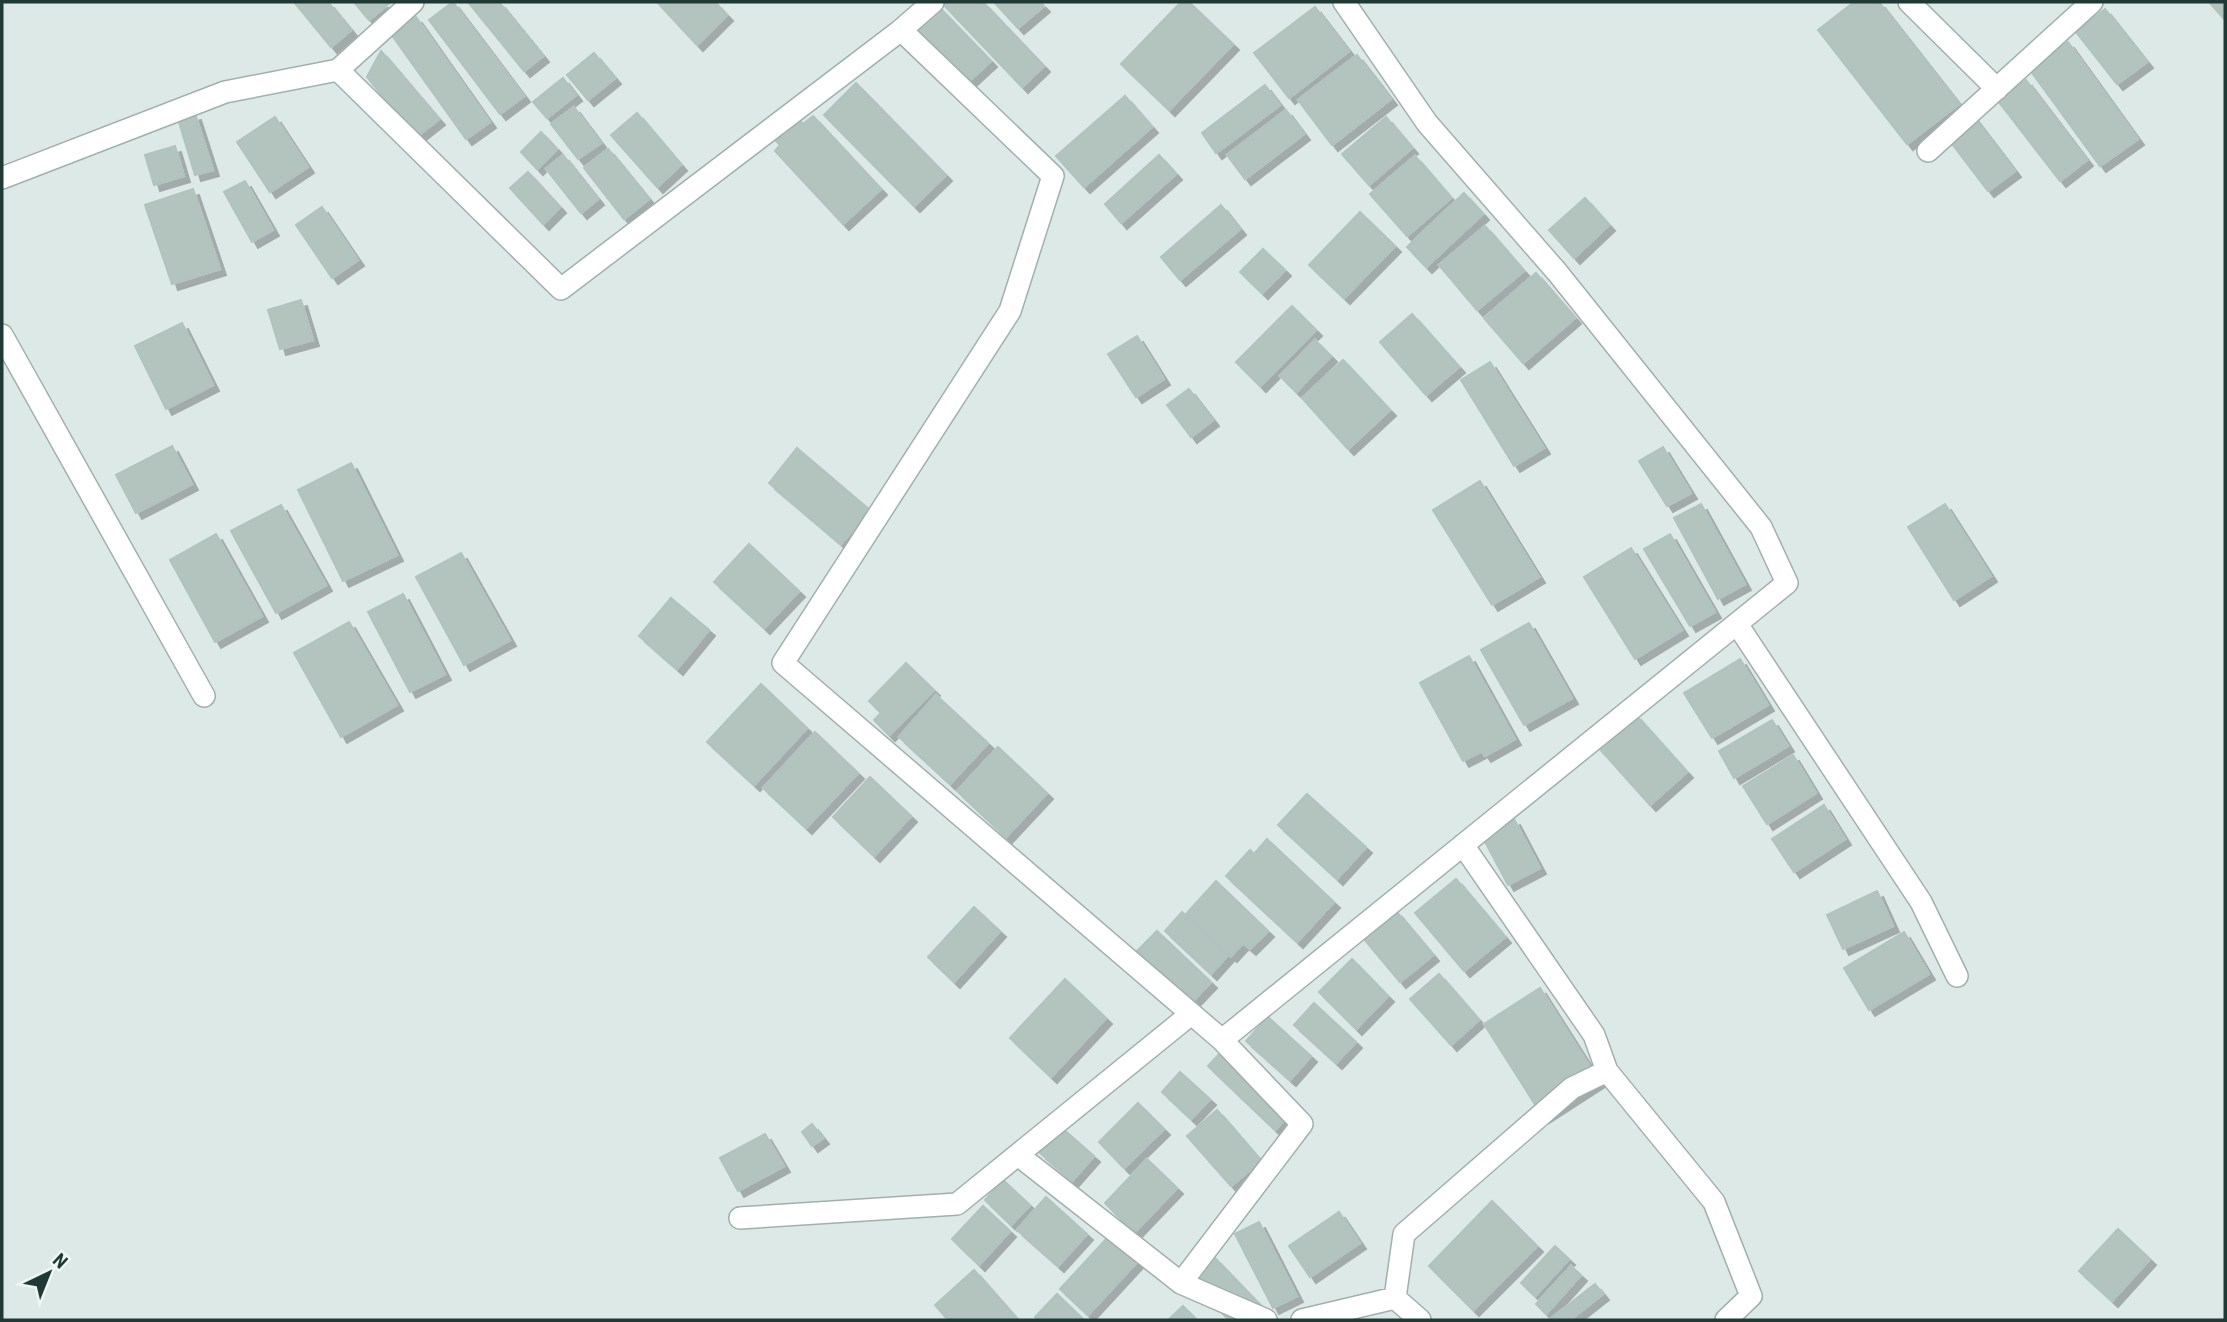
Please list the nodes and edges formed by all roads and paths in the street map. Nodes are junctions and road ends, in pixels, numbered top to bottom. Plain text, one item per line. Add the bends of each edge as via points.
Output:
1 (413, 2) edge
2 (933, 2) edge
3 (1343, 2) edge
4 (1909, 2) edge
5 (2092, 2) edge
6 (901, 30) junction
7 (338, 69) junction
8 (1997, 89) junction
9 (1927, 151) dead end
10 (2, 177) edge
11 (2, 335) edge
12 (1737, 624) junction
13 (204, 696) dead end
14 (1463, 845) junction
15 (1957, 976) dead end
16 (1191, 1014) junction
17 (1222, 1040) junction
18 (1606, 1071) junction
19 (1018, 1155) junction
20 (740, 1218) dead end
21 (1181, 1283) junction
22 (1395, 1298) junction
23 (1266, 1320) edge
24 (1302, 1320) edge
25 (1420, 1320) edge
26 (1726, 1320) edge

1 - 7 street
2 - 6 street
3 - 12 street via 1427,123 1557,272 1761,527 1787,583
4 - 8 street
5 - 8 street
6 - 7 street via 561,289
6 - 16 street via 1053,176 1010,311 783,663
7 - 10 street via 225,92
8 - 9 street
11 - 13 street
12 - 14 street
12 - 15 street via 1921,902
14 - 17 street
14 - 18 street via 1594,1035
16 - 17 street
16 - 19 street
17 - 21 street via 1302,1124
18 - 22 street via 1572,1088 1404,1234
18 - 26 street via 1714,1202 1751,1296
19 - 20 street via 957,1204
19 - 21 street
21 - 23 street
22 - 24 street
22 - 25 street

